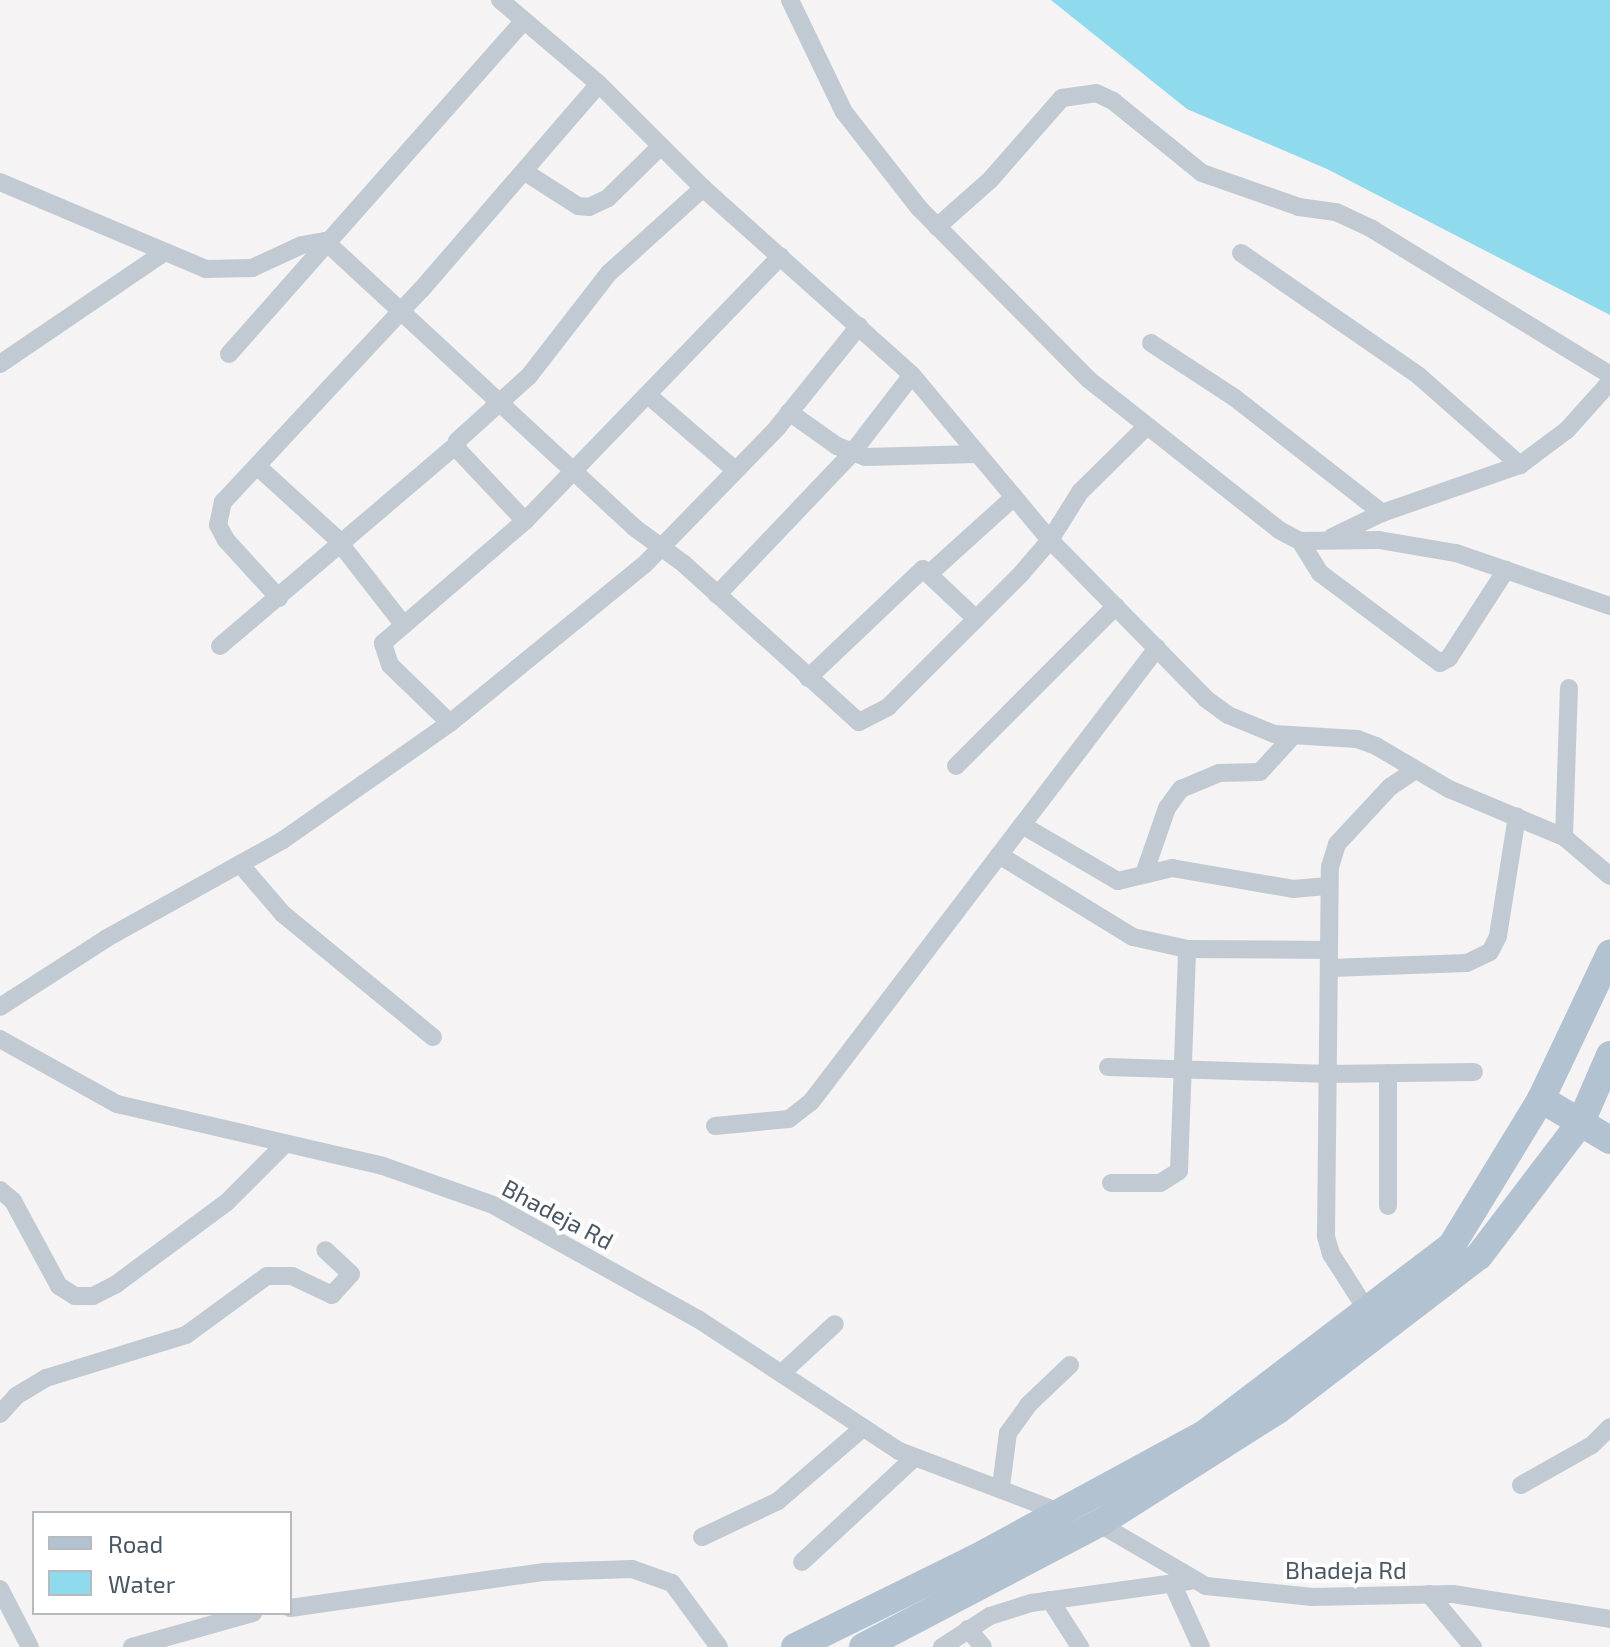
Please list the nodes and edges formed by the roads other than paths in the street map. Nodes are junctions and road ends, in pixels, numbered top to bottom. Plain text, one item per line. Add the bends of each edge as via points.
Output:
1 (500, 0) edge
2 (790, 0) edge
3 (524, 21) junction
4 (599, 84) junction
5 (661, 146) junction
6 (525, 172) junction
7 (0, 182) edge
8 (703, 188) junction
9 (937, 227) junction
10 (325, 241) junction
11 (1241, 253) dead end
12 (162, 254) junction
13 (781, 256) junction
14 (402, 310) junction
15 (859, 326) junction
16 (1151, 343) dead end
17 (229, 354) dead end
18 (0, 364) edge
19 (912, 375) junction
20 (1610, 375) edge
21 (1610, 382) edge
22 (649, 396) junction
23 (499, 399) junction
24 (789, 412) junction
25 (1147, 426) junction
26 (456, 445) junction
27 (852, 453) junction
28 (977, 454) junction
29 (1520, 465) junction
30 (257, 466) junction
31 (734, 469) junction
32 (575, 471) junction
33 (1014, 497) junction
34 (1382, 513) junction
35 (525, 521) junction
36 (1050, 540) junction
37 (1300, 541) junction
38 (1320, 543) junction
39 (342, 546) junction
40 (662, 546) junction
41 (1506, 570) junction
42 (931, 572) junction
43 (717, 595) junction
44 (279, 598) junction
45 (1116, 606) junction
46 (1610, 606) edge
47 (976, 619) junction
48 (403, 624) junction
49 (220, 646) dead end
50 (1157, 648) junction
51 (808, 678) junction
52 (1569, 688) dead end
53 (450, 723) junction
54 (1292, 737) junction
55 (956, 766) dead end
56 (1415, 770) junction
57 (1517, 816) junction
58 (1022, 825) junction
59 (1564, 837) junction
60 (999, 855) junction
61 (240, 864) junction
62 (1144, 874) junction
63 (1610, 876) edge
64 (1329, 886) junction
65 (1187, 949) junction
66 (1610, 954) edge
67 (1330, 959) junction
68 (0, 1007) edge
69 (433, 1037) dead end
70 (0, 1039) edge
71 (1610, 1055) edge
72 (1108, 1067) dead end
73 (1184, 1069) junction
74 (1474, 1072) dead end
75 (1388, 1073) junction
76 (1328, 1074) junction
77 (1541, 1099) junction
78 (1581, 1122) junction
79 (715, 1126) dead end
80 (1610, 1140) edge
81 (284, 1145) junction
82 (1111, 1183) dead end
83 (0, 1190) edge
84 (1388, 1206) dead end
85 (325, 1250) dead end
86 (1368, 1312) junction
87 (835, 1324) dead end
88 (1070, 1365) dead end
89 (784, 1371) junction
90 (0, 1414) edge
91 (863, 1428) junction
92 (1609, 1430) edge
93 (914, 1458) junction
94 (1521, 1485) dead end
95 (1001, 1486) junction
96 (1060, 1512) junction
97 (1098, 1523) junction
98 (702, 1537) dead end
99 (802, 1562) dead end
100 (1180, 1582) junction
101 (0, 1589) edge
102 (1429, 1594) junction
103 (1050, 1600) junction
104 (292, 1608) edge
105 (247, 1615) edge
106 (1610, 1619) edge
107 (968, 1629) junction
108 (160, 1642) edge
109 (30, 1647) edge
110 (132, 1647) edge
111 (719, 1647) edge
112 (795, 1647) edge
113 (863, 1647) edge
114 (942, 1647) edge
115 (983, 1647) edge
116 (1080, 1647) edge
117 (1201, 1647) edge
118 (1473, 1647) edge

1 - 3 street
2 - 9 street via 844,112
3 - 4 street
3 - 10 street
4 - 5 street
4 - 6 street
5 - 6 street via 597,206 578,206
5 - 8 street
6 - 14 street
7 - 12 street
8 - 13 street
8 - 23 street via 609,273 529,376
9 - 20 street via 991,179 1062,98 1096,93 1202,173 1299,207 1336,212 1372,229
9 - 25 street via 1060,352
10 - 12 street via 232,270 189,266
10 - 14 street
10 - 17 street
11 - 29 street via 1419,376
12 - 18 street
13 - 15 street
13 - 22 street
14 - 23 street
14 - 30 street
15 - 19 street
15 - 24 street
16 - 34 street via 1223,389
19 - 27 street
19 - 28 street
21 - 29 street via 1567,430
22 - 31 street
22 - 32 street
23 - 26 street
23 - 32 street
24 - 27 street
24 - 31 street
25 - 36 street via 1080,492
25 - 37 street
26 - 35 street
26 - 39 street
27 - 28 street
27 - 43 street
28 - 33 street
29 - 34 street
30 - 39 street
30 - 44 street via 223,502 218,525 237,556
31 - 40 street
32 - 35 street
32 - 40 street
33 - 36 street
33 - 42 street
34 - 38 street
35 - 48 street
36 - 45 street
36 - 47 street
37 - 38 street
37 - 41 street via 1320,573 1440,663 1449,658
38 - 41 street via 1395,541
39 - 44 street
39 - 48 street
40 - 43 street
40 - 53 street via 614,593
41 - 46 street
42 - 47 street
42 - 51 street via 923,569 916,574
43 - 51 street
44 - 49 street
45 - 50 street
45 - 55 street
47 - 51 street via 867,722 849,715
48 - 53 street via 383,643 382,653
50 - 54 street via 1228,715
50 - 58 street
52 - 59 street
53 - 61 street via 316,819
54 - 56 street via 1357,739
54 - 62 street via 1260,772 1219,773 1181,789 1167,808
56 - 57 street
56 - 64 street via 1390,787 1337,844
57 - 59 street
57 - 67 street via 1498,936 1490,952 1467,963
58 - 60 street
58 - 62 street via 1118,881
59 - 63 street
60 - 65 street via 1119,931
60 - 79 street via 804,1110 789,1119
61 - 68 street via 86,951
61 - 69 street via 283,914
62 - 64 street via 1172,868 1293,889
64 - 67 street
65 - 67 street
65 - 73 street
66 - 77 main road
67 - 76 street
70 - 81 street, Bhadeja Rd via 117,1104
71 - 78 main road
72 - 73 street
73 - 76 street
73 - 82 street via 1179,1171 1160,1183
74 - 75 street
75 - 76 street
75 - 84 street
76 - 86 street via 1328,1248
77 - 78 main road
77 - 86 main road via 1452,1245
78 - 80 main road
78 - 97 main road via 1479,1256 1278,1410
81 - 83 street via 227,1202 93,1296 75,1296 59,1286 13,1201
81 - 89 street, Bhadeja Rd via 435,1181 493,1205
85 - 90 street via 351,1274 332,1295 292,1276 267,1276 186,1335 55,1374 16,1396
86 - 96 main road via 1203,1435
87 - 89 street
88 - 95 street via 1028,1405 1008,1433
89 - 91 street, Bhadeja Rd
91 - 93 street, Bhadeja Rd
91 - 98 street via 778,1501
92 - 94 street
93 - 95 street, Bhadeja Rd
93 - 99 street
95 - 96 street, Bhadeja Rd
96 - 112 main road
97 - 100 street, Bhadeja Rd
97 - 113 main road
100 - 102 street, Bhadeja Rd via 1287,1596
100 - 103 street
100 - 117 street
101 - 109 street
102 - 106 street, Bhadeja Rd
102 - 118 street
103 - 107 street via 1010,1609
103 - 116 street
104 - 111 street via 544,1572 632,1569 672,1583
105 - 108 street
107 - 114 street
107 - 115 street
108 - 110 street

